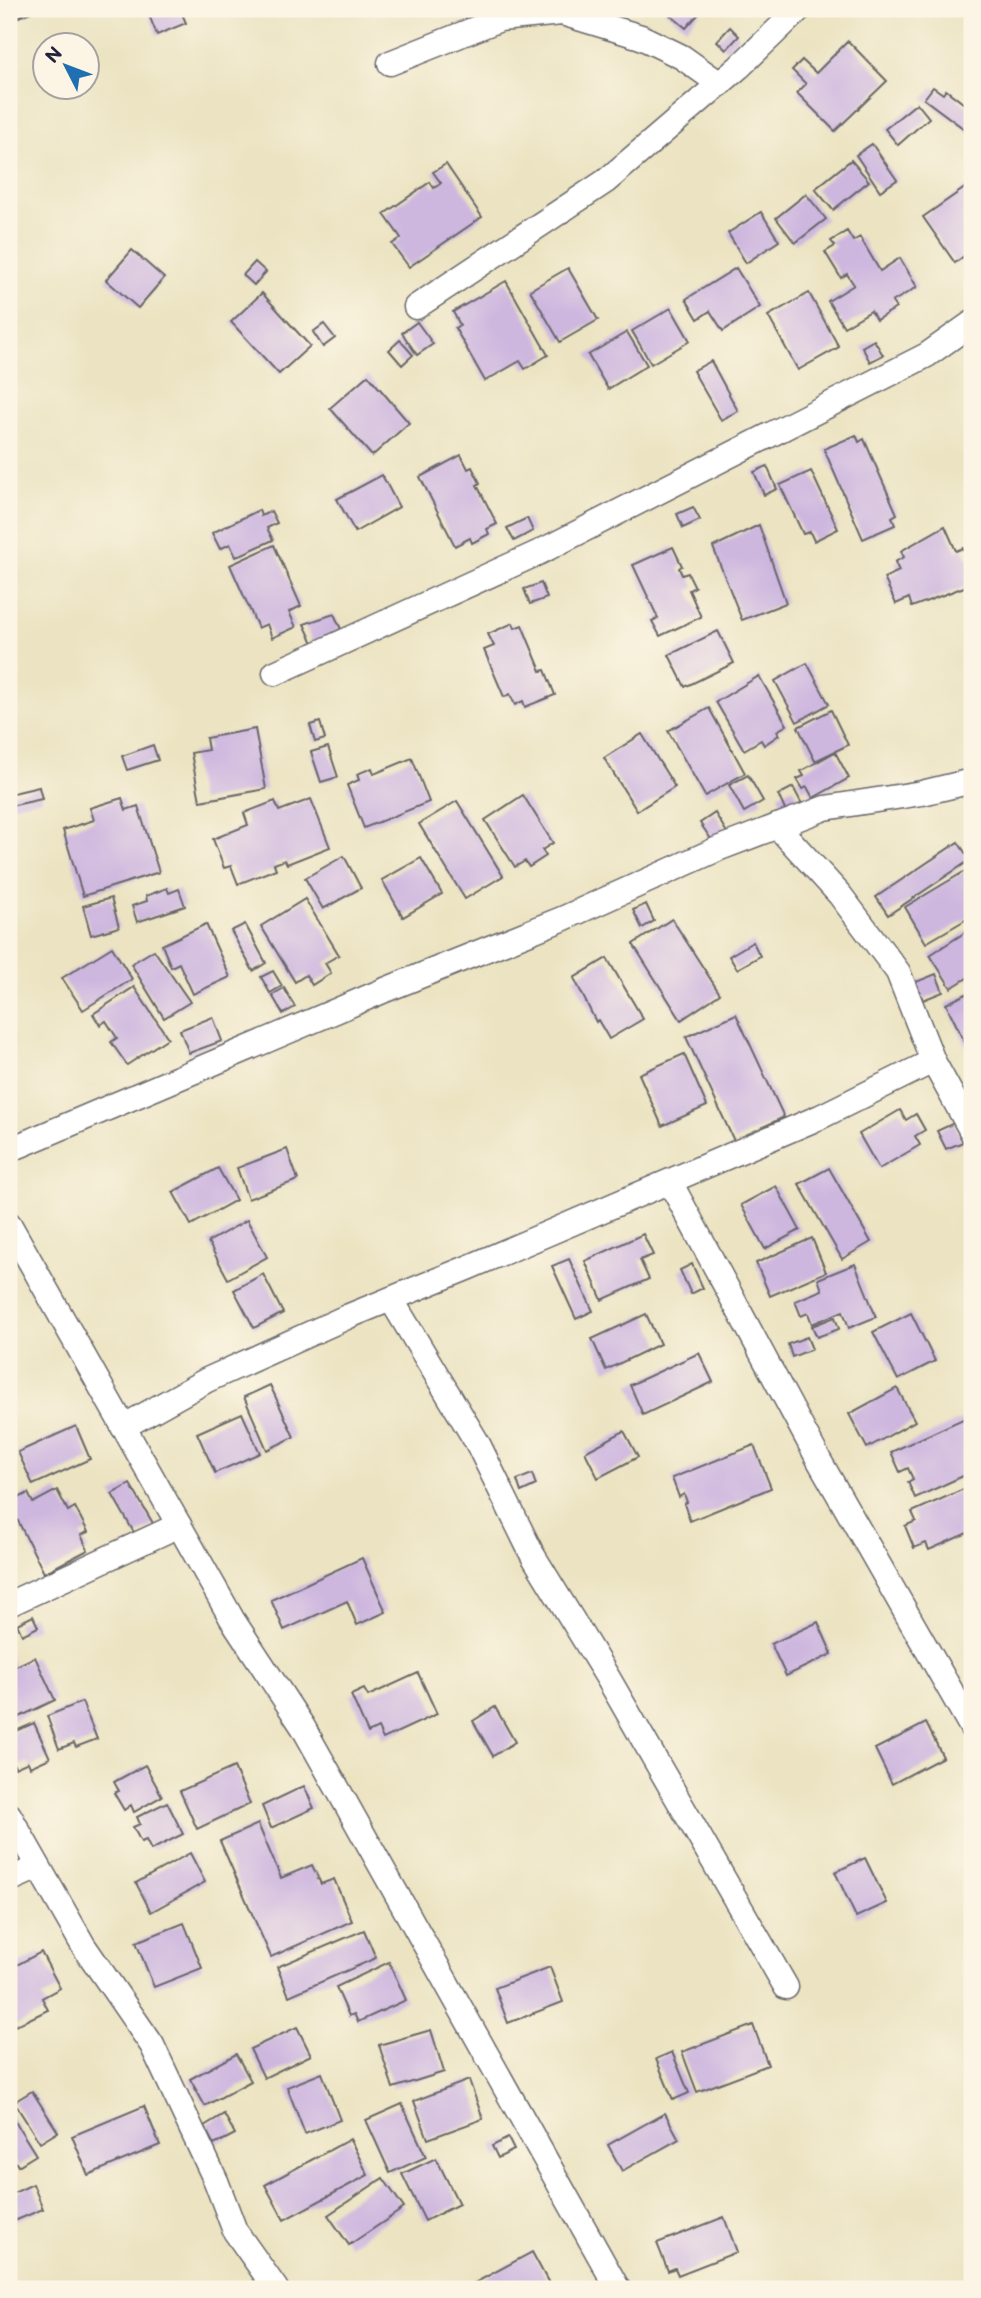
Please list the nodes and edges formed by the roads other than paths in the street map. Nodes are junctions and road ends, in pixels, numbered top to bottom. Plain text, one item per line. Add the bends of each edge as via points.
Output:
1 (799, 9) edge
2 (390, 63) dead end
3 (720, 84) junction
4 (416, 307) dead end
5 (972, 323) edge
6 (275, 673) dead end
7 (972, 781) edge
8 (777, 826) junction
9 (933, 1061) junction
10 (972, 1132) edge
11 (9, 1150) edge
12 (670, 1182) junction
13 (9, 1224) edge
14 (391, 1299) junction
15 (123, 1427) junction
16 (179, 1525) junction
17 (9, 1604) edge
18 (972, 1728) edge
19 (9, 1815) edge
20 (38, 1867) junction
21 (9, 1880) edge
22 (786, 1987) dead end
23 (276, 2289) edge
24 (618, 2289) edge

1 - 3 street
2 - 3 street via 500,19 562,13 641,37 682,57
3 - 4 street via 606,181
5 - 6 street via 927,355 540,552
7 - 8 street via 825,808
8 - 9 street via 840,895 898,972
8 - 11 street
9 - 10 street
9 - 12 street via 820,1117
12 - 14 street
12 - 18 street via 820,1462
13 - 15 street
14 - 15 street via 207,1380
14 - 22 street via 478,1444 533,1554
15 - 16 street
16 - 17 street
16 - 24 street via 232,1619 303,1727
19 - 20 street
20 - 21 street
20 - 23 street via 83,1945 152,2045 235,2231

